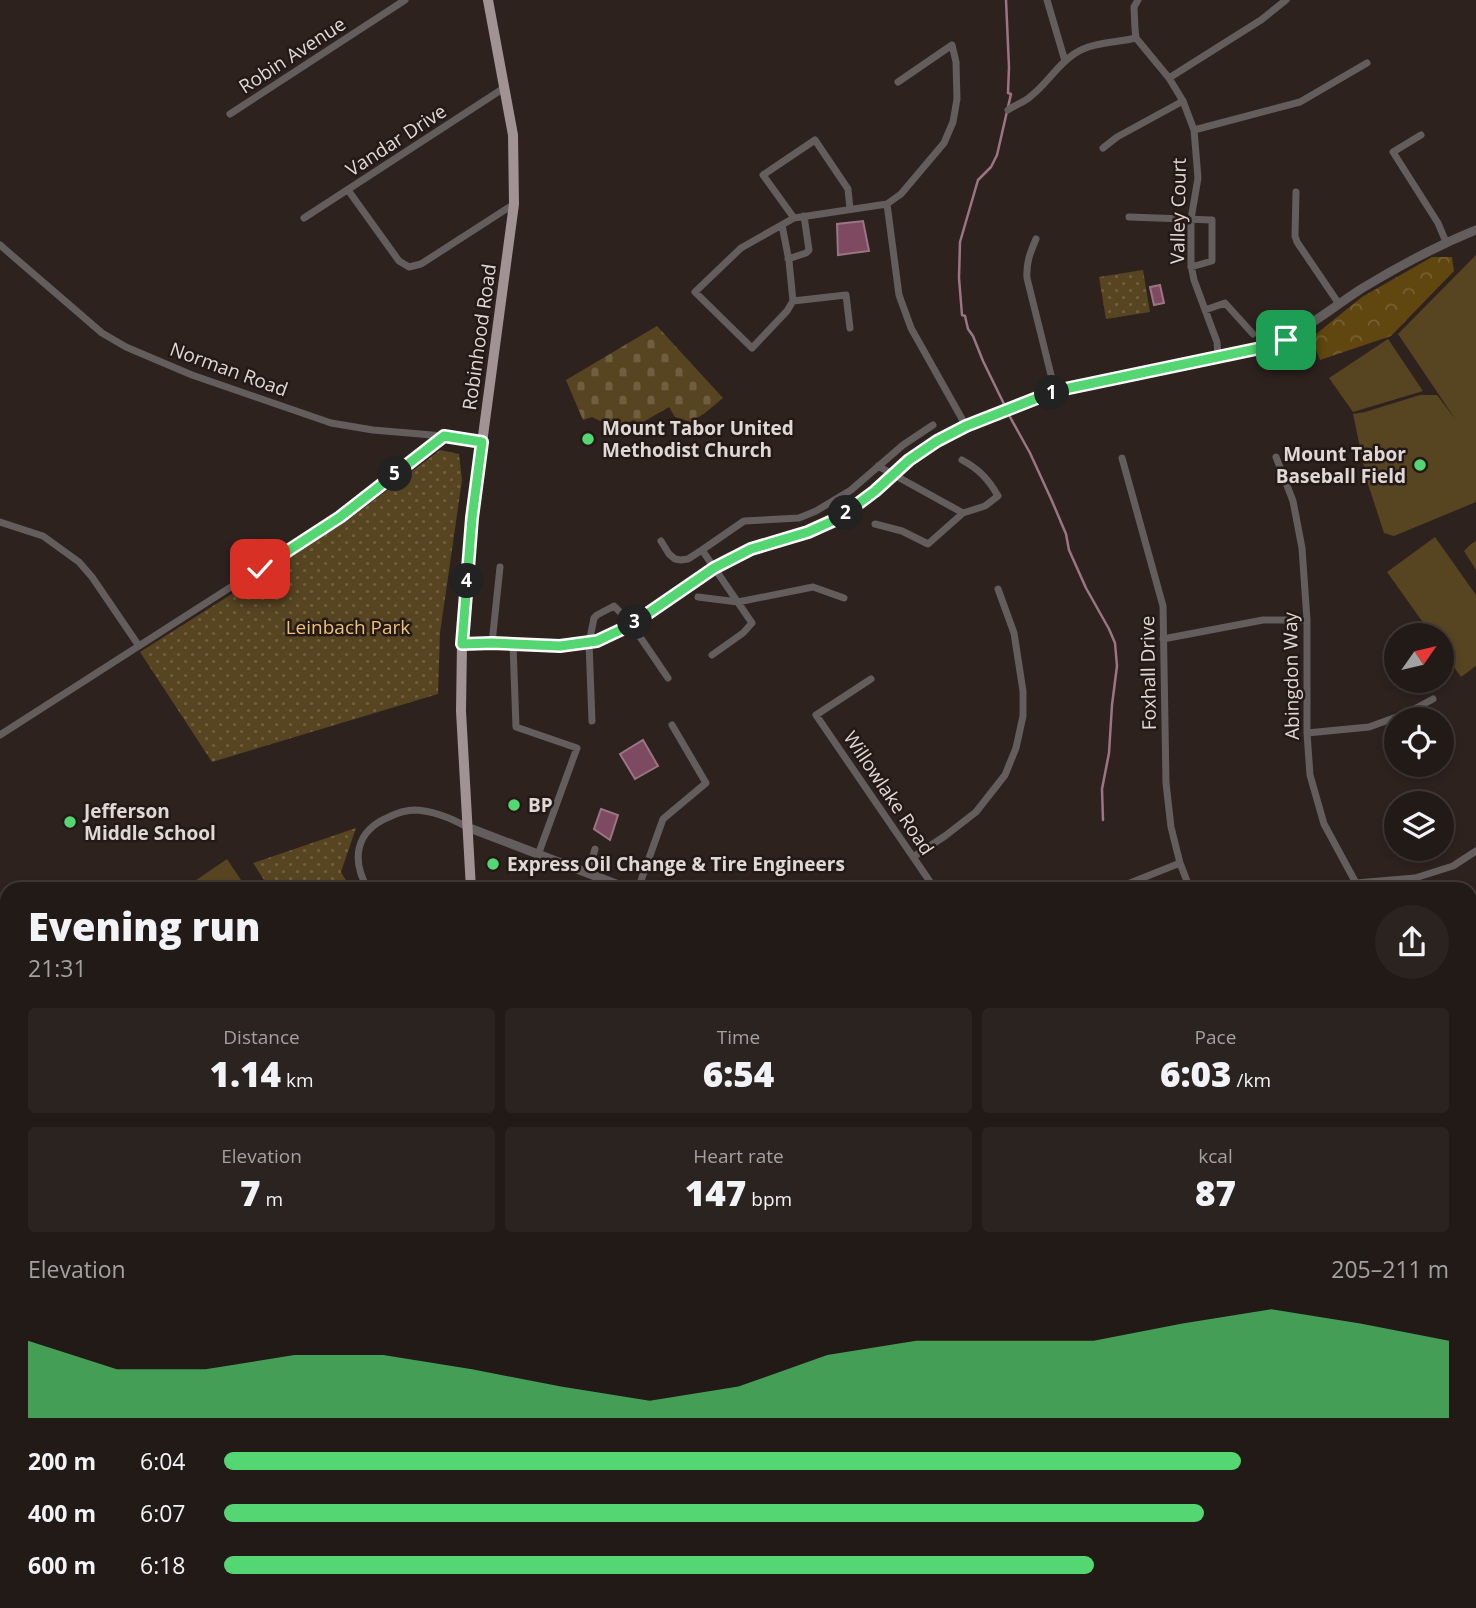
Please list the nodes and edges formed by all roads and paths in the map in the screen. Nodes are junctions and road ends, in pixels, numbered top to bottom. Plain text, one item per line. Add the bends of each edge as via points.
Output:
1 (405, 0) edge
2 (488, 0) edge
3 (1047, 0) edge
4 (1138, 0) edge
5 (1286, 0) edge
6 (1136, 38) junction
7 (1065, 61) junction
8 (1367, 63) dead end
9 (1170, 79) junction
10 (898, 82) dead end
11 (504, 88) junction
12 (1183, 101) junction
13 (1008, 110) dead end
14 (230, 114) dead end
15 (1194, 130) junction
16 (1421, 135) dead end
17 (1103, 148) dead end
18 (348, 190) junction
19 (1296, 192) dead end
20 (514, 204) junction
21 (887, 204) junction
22 (850, 209) junction
23 (804, 216) junction
24 (1129, 217) dead end
25 (304, 218) dead end
26 (794, 218) junction
27 (1191, 219) junction
28 (782, 225) junction
29 (1476, 230) edge
30 (1036, 239) dead end
31 (1446, 242) junction
32 (0, 245) edge
33 (788, 259) junction
34 (1191, 267) junction
35 (793, 302) junction
36 (1339, 304) junction
37 (1205, 310) junction
38 (850, 328) dead end
39 (1253, 334) dead end
40 (1218, 356) junction
41 (1055, 391) junction
42 (933, 425) dead end
43 (966, 426) junction
44 (444, 436) junction
45 (482, 442) junction
46 (1276, 457) dead end
47 (1122, 458) dead end
48 (962, 460) dead end
49 (878, 467) junction
50 (892, 474) junction
51 (963, 513) junction
52 (0, 522) edge
53 (875, 524) dead end
54 (661, 541) dead end
55 (702, 550) junction
56 (500, 567) dead end
57 (714, 568) junction
58 (998, 589) dead end
59 (698, 597) dead end
60 (844, 598) dead end
61 (737, 602) junction
62 (1307, 620) junction
63 (631, 625) junction
64 (1163, 639) junction
65 (492, 643) junction
66 (589, 643) junction
67 (462, 644) junction
68 (513, 644) junction
69 (139, 646) junction
70 (712, 655) dead end
71 (668, 678) dead end
72 (871, 679) dead end
73 (1433, 699) dead end
74 (592, 721) dead end
75 (672, 725) dead end
76 (1307, 733) junction
77 (0, 735) edge
78 (467, 827) junction
79 (595, 849) dead end
80 (1476, 851) edge
81 (538, 855) junction
82 (913, 857) junction
83 (1180, 863) junction
84 (588, 874) junction
85 (364, 882) edge
86 (471, 882) edge
87 (610, 882) edge
88 (640, 882) edge
89 (930, 882) edge
90 (1132, 882) edge
91 (1187, 882) edge
92 (1355, 882) edge
93 (1386, 882) edge

1 - 14 street, Robin Avenue
2 - 11 main road, Robinhood Road
3 - 7 street
4 - 6 street
5 - 9 street
6 - 7 street via 1101,43
6 - 9 street, Valley Court
7 - 13 street via 1031,97
8 - 15 street via 1300,102
9 - 12 street, Valley Court
10 - 21 street via 952,45 957,99 953,122 944,143
11 - 18 street, Vandar Drive
11 - 20 main road, Robinhood Road via 513,135
12 - 15 street, Valley Court
12 - 17 street
15 - 27 street, Valley Court via 1198,178
16 - 31 street via 1393,152
18 - 20 street via 399,261 409,267 421,264
18 - 25 street, Vandar Drive
19 - 36 street via 1297,242
20 - 45 main road, Robinhood Road
21 - 22 street
21 - 43 street via 899,295 911,328
22 - 23 street
22 - 26 street via 848,189 815,140 763,175
23 - 26 street
23 - 33 street via 809,250
24 - 27 street
26 - 28 street
27 - 34 street, Valley Court
27 - 34 street via 1212,220 1212,261
28 - 33 street
28 - 35 street via 741,248 695,292 752,348
29 - 31 street
30 - 41 street via 1028,255 1027,278
31 - 36 street
32 - 44 street, Norman Road via 87,322 127,347 331,423
33 - 35 street
34 - 37 street, Valley Court
35 - 38 street via 846,295
36 - 40 street via 1275,345
37 - 39 street via 1225,303
37 - 40 street, Valley Court
40 - 41 street
41 - 43 street
42 - 49 street
43 - 50 street
44 - 45 street, Norman Road
44 - 69 street via 340,517
45 - 67 main road, Robinhood Road
46 - 62 street, Abingdon Way via 1293,501 1302,548
47 - 64 street, Foxhall Drive via 1163,606
48 - 51 street via 975,467 998,496
49 - 50 street
49 - 55 street via 816,511 799,518 744,521
50 - 51 street
50 - 57 street via 839,518 751,549
51 - 53 street via 928,544
52 - 69 street via 43,536 79,562
54 - 55 street via 669,554 681,561
55 - 57 street
56 - 65 street
57 - 61 street
57 - 63 street
58 - 82 street via 1014,633 1023,691 1016,748 1005,775 976,812
59 - 61 street
60 - 61 street via 813,587
61 - 70 street via 752,624
62 - 64 street via 1263,620
62 - 76 street, Abingdon Way
63 - 66 street
63 - 66 street via 614,606 594,618
63 - 71 street
64 - 83 street, Foxhall Drive via 1166,783
65 - 67 street
65 - 68 street
66 - 68 street
66 - 74 street
67 - 78 main road, Robinhood Road via 460,711
68 - 81 street via 516,727 577,748
69 - 77 street
72 - 82 street, Willowlake Road via 816,715
73 - 76 street via 1369,727
75 - 88 street via 706,783 663,818
76 - 92 street, Abingdon Way via 1310,775 1324,824
78 - 81 street
78 - 85 street via 423,811 384,818 369,829 359,845 358,867
78 - 86 main road, Robinhood Road
79 - 84 street
80 - 93 street via 1453,866
81 - 84 street
82 - 89 street, Willowlake Road
83 - 90 street
83 - 91 street, Foxhall Drive
84 - 87 street

